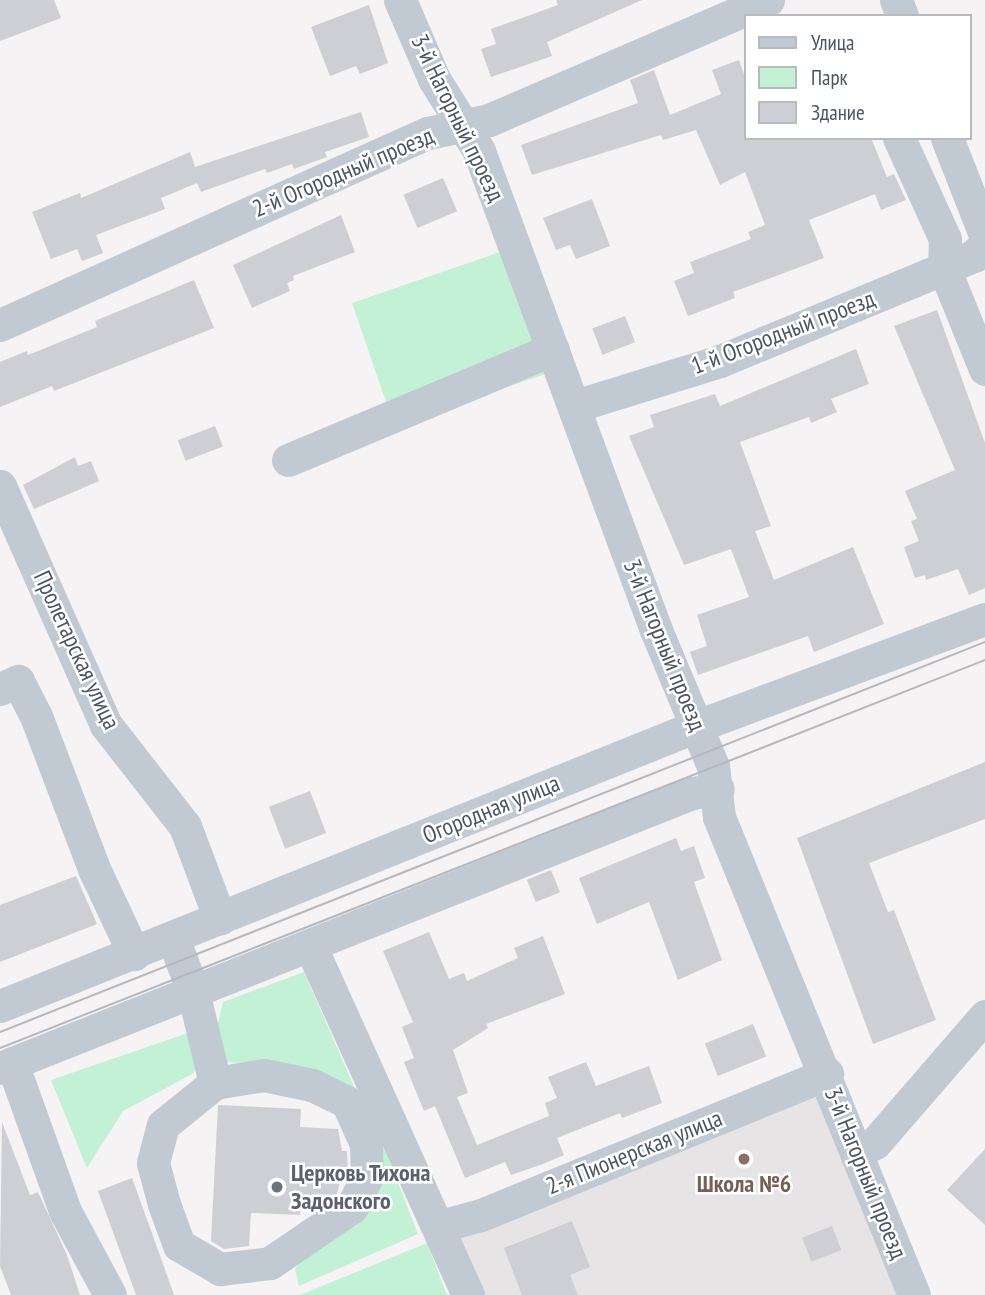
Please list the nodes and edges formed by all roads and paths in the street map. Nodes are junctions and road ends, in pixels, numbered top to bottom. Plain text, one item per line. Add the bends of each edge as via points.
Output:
1 (400, 0) edge
2 (768, 0) edge
3 (460, 124) junction
4 (901, 140) edge
5 (948, 140) edge
6 (985, 236) edge
7 (985, 244) edge
8 (944, 268) junction
9 (0, 325) edge
10 (554, 349) junction
11 (985, 369) edge
12 (575, 406) junction
13 (288, 460) dead end
14 (0, 486) edge
15 (985, 619) edge
16 (0, 689) edge
17 (697, 726) junction
18 (718, 789) junction
19 (220, 919) junction
20 (173, 938) junction
21 (310, 945) junction
22 (134, 954) junction
23 (193, 991) junction
24 (0, 1006) edge
25 (985, 1016) edge
26 (6, 1065) edge
27 (827, 1074) junction
28 (215, 1083) junction
29 (857, 1152) junction
30 (440, 1226) junction
31 (110, 1295) edge
32 (468, 1295) edge
33 (915, 1295) edge

1 - 3 street, 3-й Нагорный проезд via 434,79
2 - 3 street, 2-й Огородный проезд via 489,120
3 - 9 street, 2-й Огородный проезд via 428,133
3 - 10 street, 3-й Нагорный проезд via 479,150
4 - 8 street via 945,239
5 - 6 street
7 - 8 street, 1-й Огородный проезд via 974,256
8 - 11 street
8 - 12 street, 1-й Огородный проезд via 720,361
10 - 12 street, 3-й Нагорный проезд
10 - 13 street
12 - 17 street, 3-й Нагорный проезд via 656,630
14 - 19 street, Пролетарская улица via 106,725 185,826
15 - 17 street, Огородная улица
16 - 22 street via 18,681 36,716 95,871
17 - 18 street, 3-й Нагорный проезд
17 - 19 street, Огородная улица
18 - 21 street via 692,793
18 - 27 street, 3-й Нагорный проезд via 719,817
19 - 20 street, Огородная улица
20 - 22 street, Огородная улица
20 - 23 street
21 - 23 street
21 - 30 street
22 - 24 street, Огородная улица
23 - 26 street
23 - 28 street
25 - 29 street via 876,1143
26 - 31 street via 65,1211
27 - 29 street, 3-й Нагорный проезд
27 - 30 street, 2-я Пионерская улица via 481,1215
28 - 28 street via 163,1125 153,1163 164,1204 179,1245 220,1269 270,1263 352,1207 367,1176 366,1144 347,1102 312,1085 264,1075
29 - 33 street, 3-й Нагорный проезд
30 - 32 street

